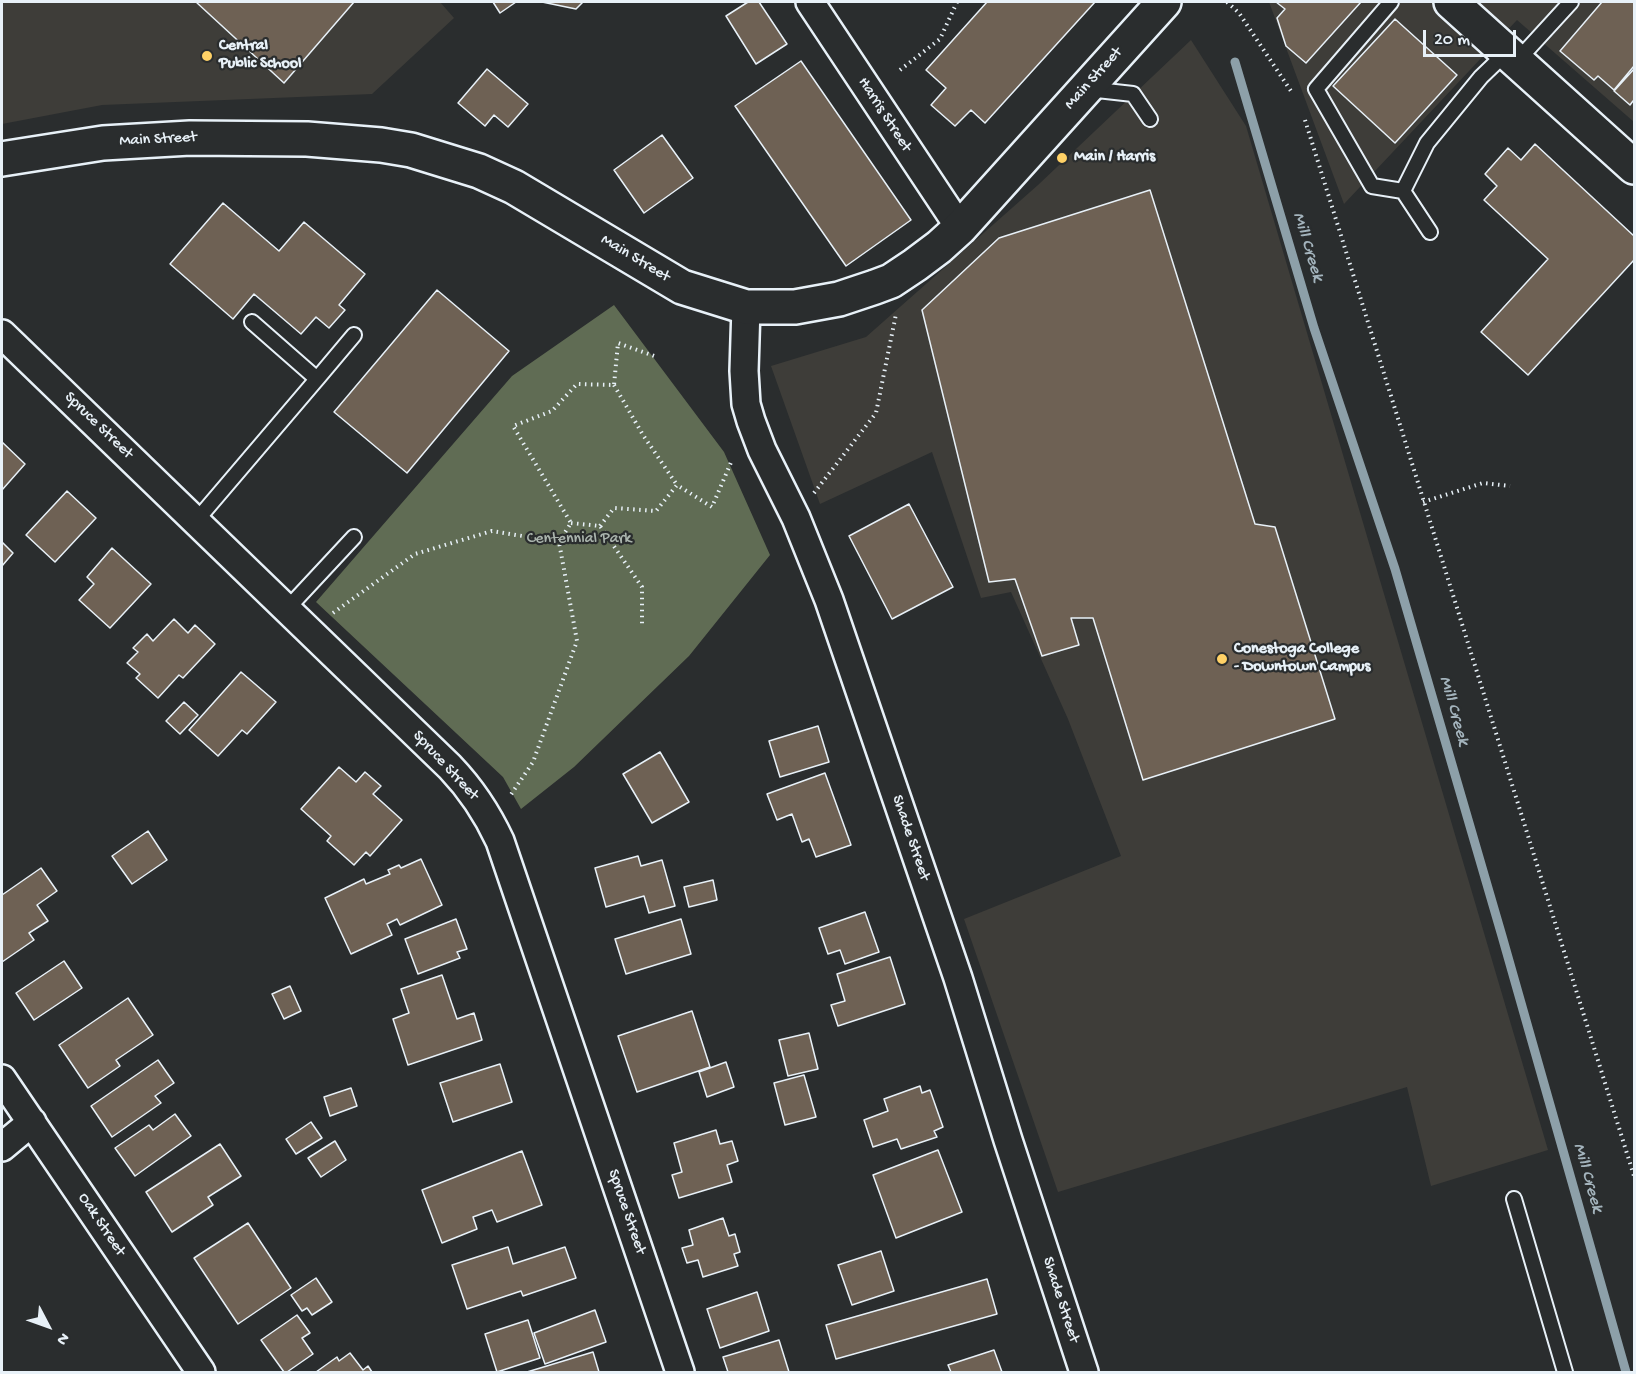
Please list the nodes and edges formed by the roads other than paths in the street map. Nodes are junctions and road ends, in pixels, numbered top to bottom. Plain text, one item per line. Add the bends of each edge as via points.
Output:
1 (810, 2) edge
2 (1164, 2) edge
3 (1390, 2) edge
4 (1451, 2) edge
5 (1571, 2) edge
6 (1512, 57) junction
7 (1086, 88) junction
8 (1150, 119) dead end
9 (2, 159) edge
10 (1635, 167) edge
11 (1403, 192) junction
12 (960, 228) junction
13 (1430, 231) dead end
14 (746, 307) junction
15 (252, 322) dead end
16 (2, 334) edge
17 (354, 335) dead end
18 (316, 379) junction
19 (196, 521) junction
20 (354, 537) dead end
21 (287, 609) junction
22 (2, 1078) edge
23 (32, 1122) junction
24 (2, 1148) edge
25 (1514, 1199) dead end
26 (201, 1372) edge
27 (680, 1372) edge
28 (1084, 1372) edge
29 (1565, 1372) edge

1 - 12 street, Harris Street
2 - 7 main road, Main Street
3 - 11 lane via 1316,89 1372,186
4 - 6 main road
5 - 6 lane
6 - 10 main road
6 - 11 lane via 1482,77 1427,143
7 - 8 lane via 1133,94
7 - 12 main road, Main Street
9 - 14 main road, Main Street via 104,143 190,138 307,139 411,150 479,171 514,187 682,287
11 - 13 lane
12 - 14 main road, Main Street via 891,281 839,299 795,307
14 - 28 street, Shade Street via 746,404 762,450 796,518 829,600 958,978
15 - 18 lane
16 - 19 street, Spruce Street
17 - 18 lane
18 - 19 lane
19 - 21 street, Spruce Street
20 - 21 lane
21 - 27 street, Spruce Street via 450,767 487,813 500,841
22 - 23 street, Oak Street
23 - 24 street
23 - 26 street, Oak Street
25 - 29 lane

